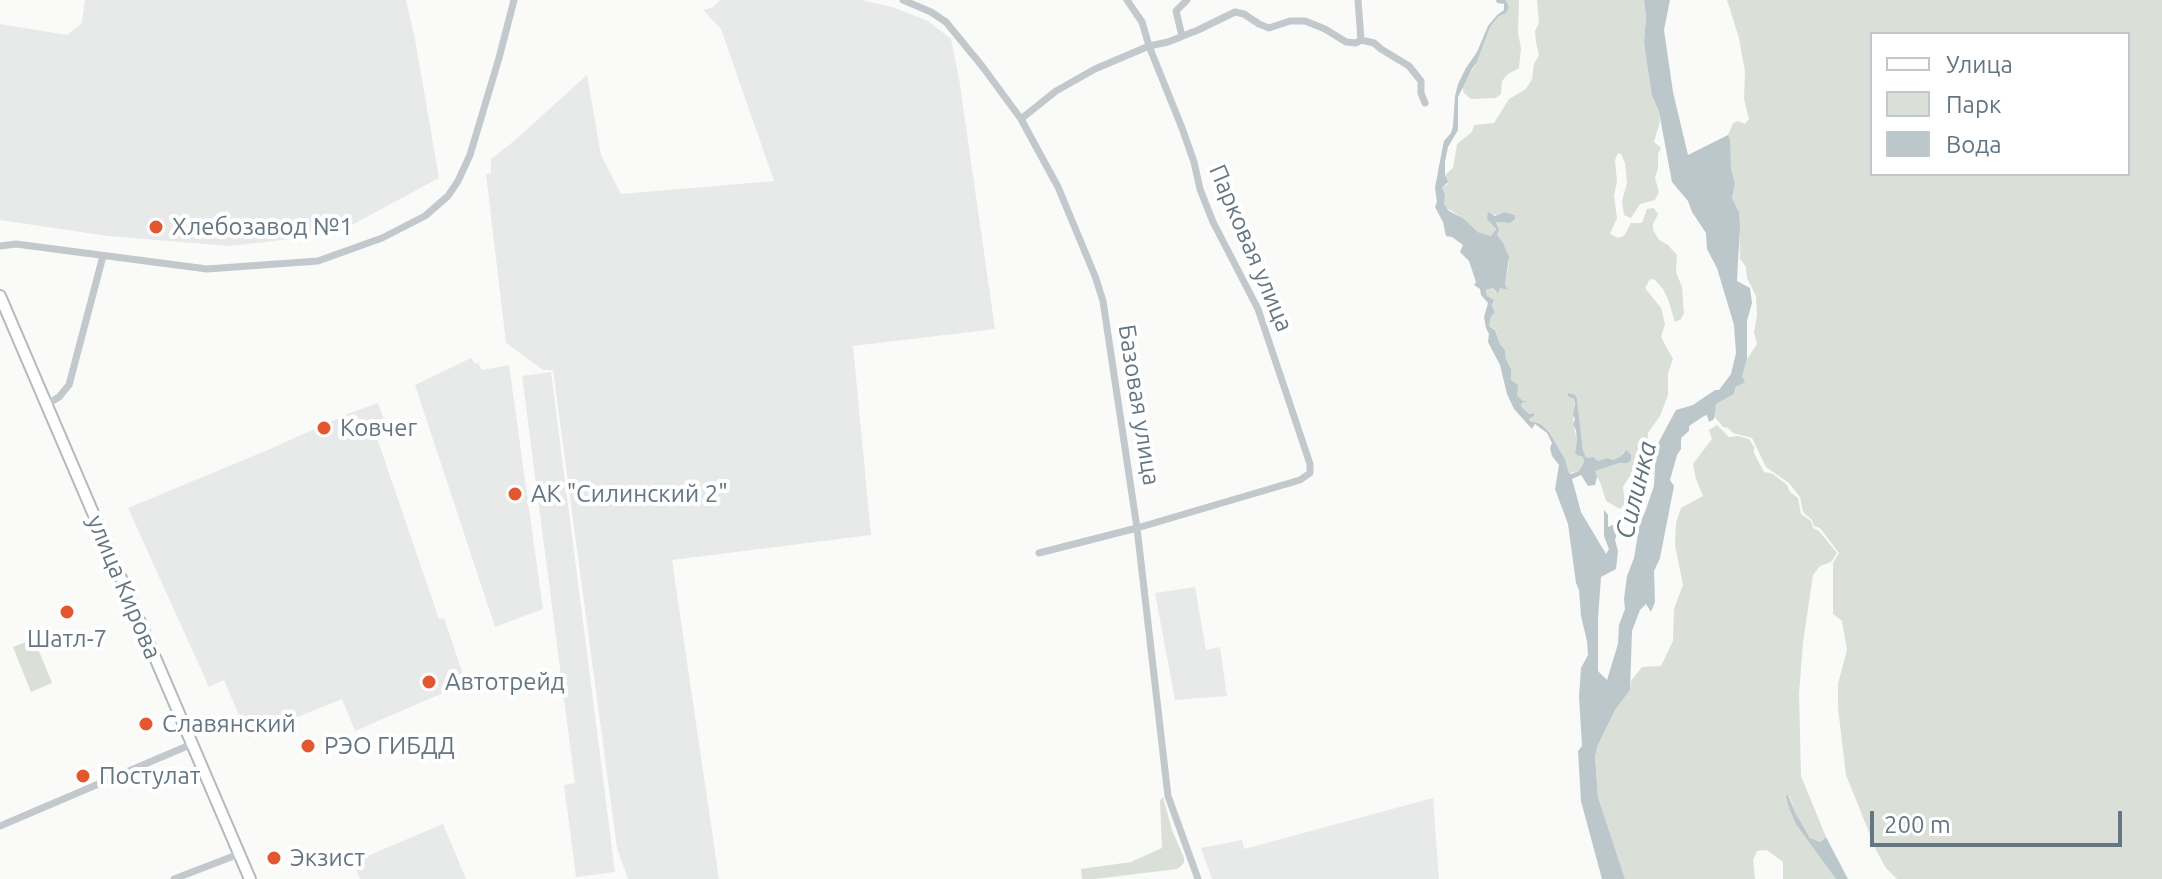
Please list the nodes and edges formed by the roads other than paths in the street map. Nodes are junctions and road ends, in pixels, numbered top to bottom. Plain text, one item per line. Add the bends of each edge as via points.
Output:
1 (514, 0) edge
2 (903, 0) edge
3 (1127, 0) edge
4 (1187, 0) edge
5 (1358, 0) edge
6 (1182, 36) junction
7 (1361, 40) junction
8 (1149, 46) junction
9 (1425, 103) dead end
10 (1021, 119) junction
11 (0, 246) edge
12 (103, 256) junction
13 (0, 296) edge
14 (46, 405) junction
15 (1137, 528) junction
16 (1039, 553) dead end
17 (192, 744) junction
18 (0, 826) edge
19 (239, 854) junction
20 (174, 879) edge
21 (250, 879) edge
22 (1198, 879) edge

1 - 12 street via 470,155 448,196 425,216 318,261 207,269
2 - 10 street, Базовая улица via 946,22
3 - 8 street, Парковая улица via 1142,22
4 - 6 street via 1176,11
5 - 7 street
6 - 7 street via 1235,12 1269,28 1305,21 1346,42
6 - 8 street
7 - 9 street via 1409,66 1421,81
8 - 10 street via 1077,78
8 - 15 street, Парковая улица via 1209,211 1264,325 1310,473
10 - 15 street, Базовая улица via 1058,187 1103,301
11 - 12 street
12 - 14 street via 69,385
13 - 14 main road, улица Кирова
14 - 17 main road, улица Кирова
15 - 16 street
15 - 22 street, Базовая улица via 1168,796
17 - 18 street
17 - 19 main road, улица Кирова
19 - 20 street
19 - 21 main road, улица Кирова

